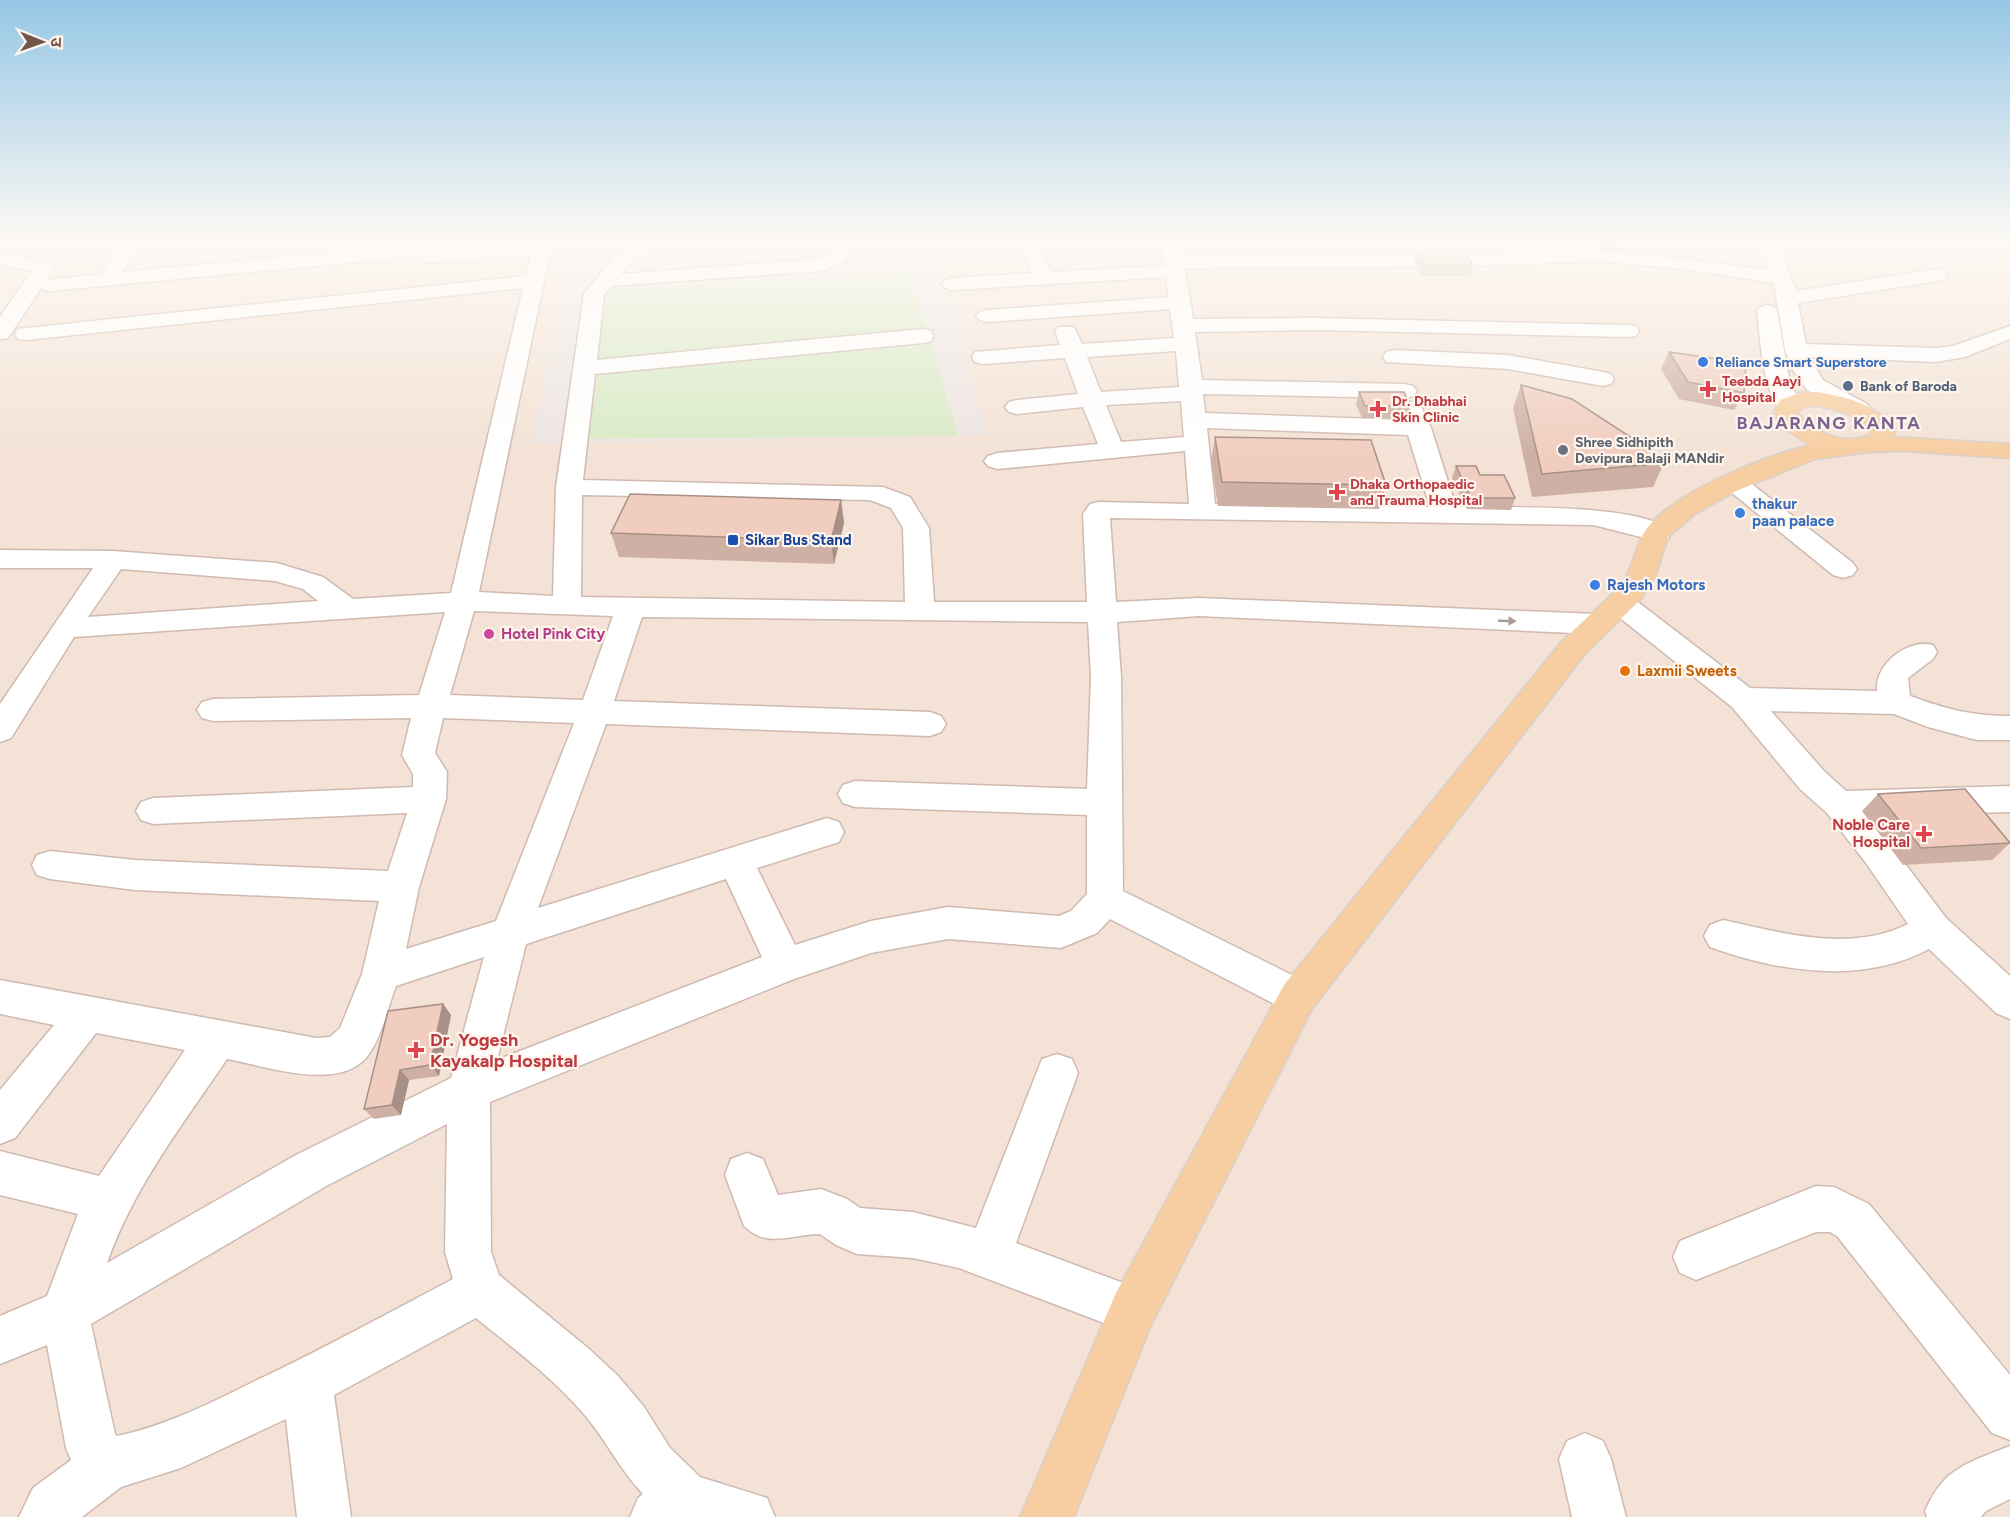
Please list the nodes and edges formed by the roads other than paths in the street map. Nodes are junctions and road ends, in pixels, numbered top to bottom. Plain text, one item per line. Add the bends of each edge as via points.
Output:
1 (16, 314) edge
2 (218, 314) edge
3 (529, 314) edge
4 (591, 314) edge
5 (1017, 314) edge
6 (1057, 314) edge
7 (1181, 314) edge
8 (1778, 314) edge
9 (1786, 314) edge
10 (987, 316) dead end
11 (1383, 326) junction
12 (1628, 331) dead end
13 (2010, 332) edge
14 (0, 333) edge
15 (26, 334) dead end
16 (1184, 335) junction
17 (923, 336) dead end
18 (1796, 350) junction
19 (1075, 351) junction
20 (983, 357) dead end
21 (1394, 357) junction
22 (584, 368) junction
23 (1603, 379) dead end
24 (1190, 390) junction
25 (1405, 391) junction
26 (1094, 399) junction
27 (1017, 407) dead end
28 (1867, 414) junction
29 (1419, 428) junction
30 (1788, 430) junction
31 (1195, 432) junction
32 (2010, 440) edge
33 (1861, 446) junction
34 (1112, 450) junction
35 (2010, 451) edge
36 (997, 461) dead end
37 (1735, 483) junction
38 (569, 487) junction
39 (1203, 512) junction
40 (1445, 513) junction
41 (1658, 533) junction
42 (0, 559) edge
43 (113, 560) junction
44 (1843, 569) dead end
45 (463, 601) junction
46 (567, 606) junction
47 (631, 607) junction
48 (347, 609) junction
49 (1118, 611) junction
50 (920, 612) junction
51 (1596, 625) junction
52 (65, 628) junction
53 (1922, 652) dead end
54 (1743, 699) junction
55 (1897, 703) junction
56 (429, 706) junction
57 (213, 710) dead end
58 (594, 713) junction
59 (930, 724) dead end
60 (2010, 728) edge
61 (0, 730) edge
62 (855, 794) dead end
63 (429, 799) junction
64 (2010, 799) edge
65 (1106, 803) junction
66 (1839, 804) junction
67 (153, 811) dead end
68 (827, 832) dead end
69 (736, 861) junction
70 (50, 865) dead end
71 (401, 887) junction
72 (1105, 899) junction
73 (1933, 928) junction
74 (510, 933) junction
75 (1723, 936) dead end
76 (785, 965) junction
77 (381, 974) junction
78 (0, 997) edge
79 (1298, 997) junction
80 (2010, 1002) edge
81 (87, 1014) junction
82 (217, 1039) junction
83 (1057, 1073) dead end
84 (469, 1092) junction
85 (0, 1123) edge
86 (0, 1173) edge
87 (747, 1175) dead end
88 (101, 1214) junction
89 (988, 1256) junction
90 (1696, 1257) dead end
91 (480, 1290) junction
92 (1133, 1310) junction
93 (65, 1313) junction
94 (0, 1340) edge
95 (307, 1383) junction
96 (2010, 1415) edge
97 (1585, 1459) dead end
98 (109, 1463) junction
99 (2010, 1472) edge
100 (670, 1507) edge
101 (46, 1517) edge
102 (324, 1517) edge
103 (748, 1517) edge
104 (1047, 1517) edge
105 (1599, 1517) edge
106 (1954, 1517) edge

1 - 14 street
2 - 15 street
3 - 45 street
4 - 22 street
5 - 10 street
6 - 19 street
7 - 16 street
8 - 30 street via 1778,377
9 - 18 street
11 - 12 street
11 - 16 street
11 - 21 street
13 - 18 street via 1957,352 1935,355
16 - 19 street
16 - 24 street
17 - 22 street
18 - 28 street via 1815,385
19 - 20 street
19 - 26 street
21 - 23 street via 1508,362
21 - 25 street
22 - 38 street
24 - 25 street
24 - 26 street
24 - 31 street
25 - 29 street
26 - 27 street
26 - 34 street
28 - 30 main road via 1817,399 1799,400
28 - 32 main road via 1929,435
28 - 33 main road via 1883,430 1882,439
29 - 31 street
29 - 40 street
30 - 33 main road via 1829,443
30 - 33 main road via 1809,452
30 - 37 main road
31 - 34 street
31 - 39 street
33 - 35 main road via 1903,444
34 - 36 street
37 - 41 main road via 1677,517
37 - 44 street
38 - 46 street
38 - 50 street via 874,492 901,503 916,528
39 - 40 street
39 - 49 street via 1099,510 1096,514
40 - 41 street via 1592,517
41 - 51 main road via 1638,582
42 - 43 street
43 - 48 street via 277,572 313,583
43 - 52 street
45 - 46 street
45 - 48 street
45 - 56 street
46 - 47 street
47 - 50 street
47 - 58 street
48 - 52 street
49 - 50 street
49 - 51 street via 1183,623 1447,636
49 - 65 street via 1106,677
51 - 54 street
51 - 79 main road
52 - 61 street
53 - 55 street via 1893,674 1892,689
54 - 55 street
54 - 66 street via 1812,780
55 - 60 street via 1967,726
56 - 57 street
56 - 58 street
56 - 63 street via 417,755 430,772
58 - 59 street
58 - 74 street
62 - 65 street
63 - 67 street
63 - 71 street
64 - 66 street
65 - 72 street
66 - 73 street
68 - 69 street
69 - 74 street
69 - 76 street
70 - 71 street via 135,875
71 - 77 street
72 - 76 street via 1084,922 1061,932 948,923 913,927
72 - 79 street
73 - 75 street via 1912,942 1870,955 1820,956
73 - 80 street
74 - 77 street
74 - 84 street
76 - 84 street
77 - 82 street via 356,1040 339,1054 316,1058
78 - 81 street
79 - 92 main road
81 - 82 street
81 - 85 street
82 - 88 street
83 - 89 street
84 - 91 street via 468,1252
84 - 93 street via 312,1170
86 - 88 street via 94,1196 101,1203
87 - 89 street via 766,1217 776,1220 824,1212 857,1232 937,1239
88 - 93 street
89 - 92 street
90 - 96 street via 1816,1209 1834,1210 1853,1220
91 - 95 street
91 - 100 street via 600,1394 652,1466
92 - 104 main road
93 - 94 street
93 - 98 street via 92,1448
95 - 98 street via 171,1448
95 - 102 street
97 - 105 street
98 - 101 street via 52,1507
99 - 106 street via 1967,1492 1953,1511
100 - 103 street

